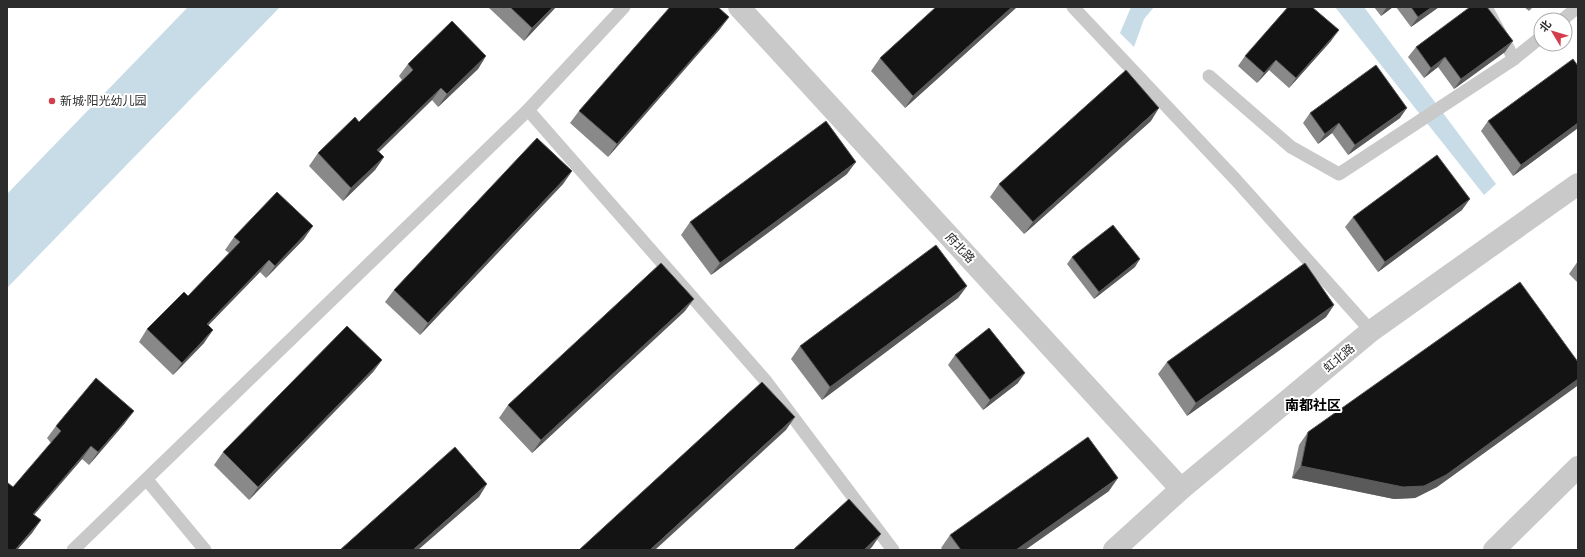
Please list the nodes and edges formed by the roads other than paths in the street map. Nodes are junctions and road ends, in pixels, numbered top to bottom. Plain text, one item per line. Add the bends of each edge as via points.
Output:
1 (624, 7) edge
2 (739, 7) edge
3 (1073, 7) edge
4 (1486, 7) edge
5 (1533, 44) edge
6 (1514, 59) junction
7 (1209, 76) dead end
8 (528, 110) junction
9 (1578, 184) edge
10 (1370, 331) junction
11 (1578, 466) edge
12 (147, 480) junction
13 (1181, 489) junction
14 (1122, 547) edge
15 (891, 549) edge
16 (73, 550) edge
17 (205, 550) edge
18 (1494, 550) edge

1 - 8 lane
2 - 13 street, 府北路
3 - 10 lane via 1236,180
4 - 6 lane
5 - 6 lane
6 - 7 lane via 1339,174 1291,147
8 - 12 lane
8 - 15 lane via 765,380
9 - 10 street, 虹北路
10 - 13 street, 虹北路
11 - 18 street
12 - 16 lane
12 - 17 lane
13 - 14 street, 虹北路

